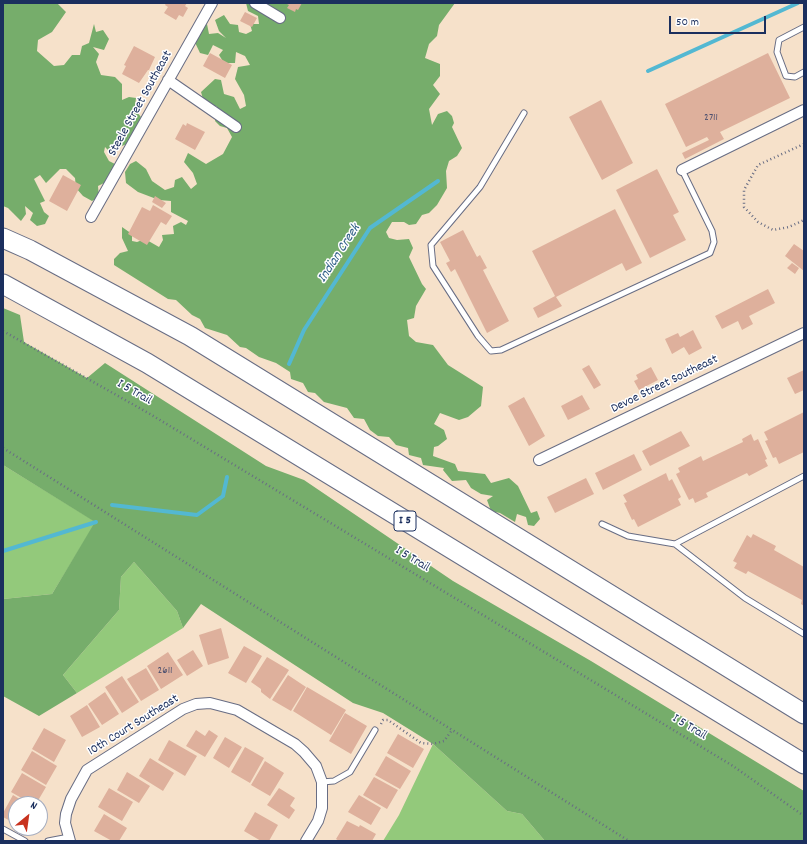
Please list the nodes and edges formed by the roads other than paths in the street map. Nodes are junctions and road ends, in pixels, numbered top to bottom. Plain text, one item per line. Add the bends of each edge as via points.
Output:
1 (212, 3) edge
2 (255, 3) edge
3 (280, 18) dead end
4 (804, 27) edge
5 (804, 72) edge
6 (168, 80) junction
7 (804, 110) edge
8 (524, 113) dead end
9 (236, 127) dead end
10 (682, 170) joint
11 (91, 216) dead end
12 (3, 238) edge
13 (3, 284) edge
14 (804, 333) edge
15 (538, 460) dead end
16 (804, 476) edge
17 (602, 524) dead end
18 (675, 544) junction
19 (804, 634) edge
20 (804, 714) edge
21 (375, 730) road end
22 (804, 764) edge
23 (322, 782) junction
24 (3, 829) edge
25 (69, 839) edge
26 (25, 841) edge
27 (48, 841) edge
28 (306, 841) edge

1 - 6 street, Steele Street Southeast
2 - 3 street
4 - 5 lane via 779,40 777,52 786,76
6 - 9 street
6 - 11 street, Steele Street Southeast
7 - 10 street
8 - 10 lane via 480,188 431,245 433,266 478,336 491,351 501,350 710,253 714,242 712,231
12 - 20 highway via 190,336
13 - 22 highway, I 5 via 147,363
14 - 15 street, Devoe Street Southeast
16 - 18 lane
17 - 18 lane via 628,536
18 - 19 lane via 745,598
21 - 23 lane via 350,772 334,781
23 - 25 street, 10th Court Southeast via 316,766 294,744 237,710 222,705 196,704 183,709 87,770 66,814 65,823
23 - 28 street, 10th Court Southeast via 322,808 318,821
24 - 26 lane
25 - 27 lane

